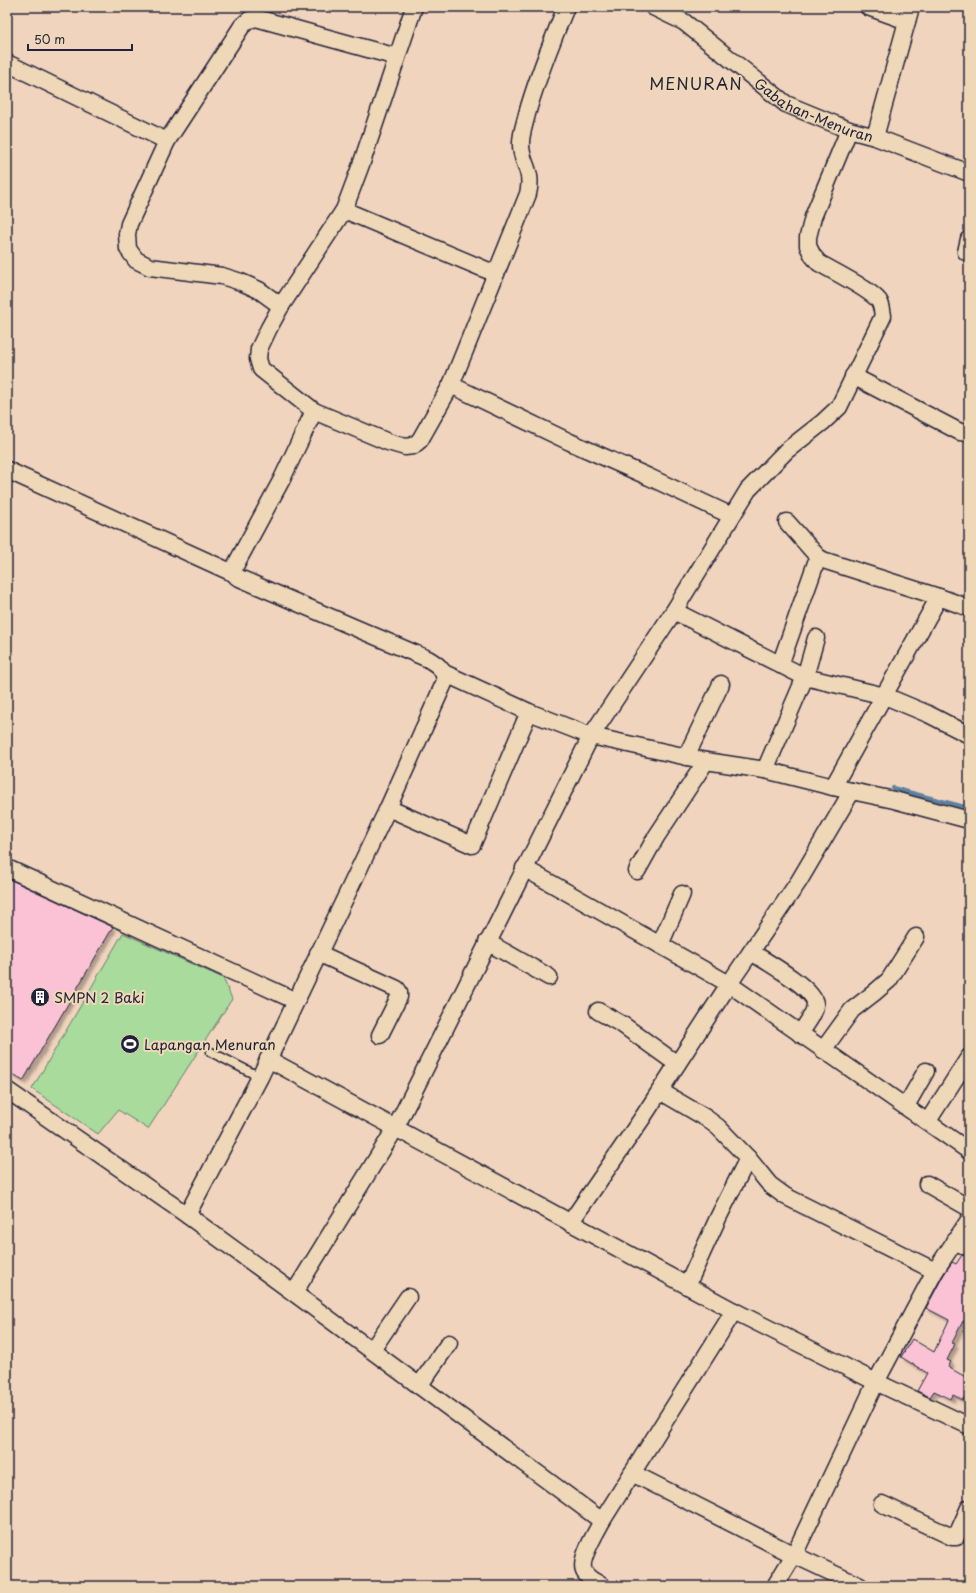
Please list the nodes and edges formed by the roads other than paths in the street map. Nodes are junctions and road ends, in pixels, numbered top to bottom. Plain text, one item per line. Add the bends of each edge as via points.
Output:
1 (414, 7) edge
2 (566, 7) edge
3 (654, 7) edge
4 (868, 7) edge
5 (909, 14) edge
6 (397, 57) junction
7 (7, 63) edge
8 (849, 130) junction
9 (875, 137) junction
10 (167, 140) junction
11 (969, 173) edge
12 (344, 210) junction
13 (496, 274) junction
14 (281, 306) junction
15 (853, 376) junction
16 (451, 385) junction
17 (314, 411) junction
18 (969, 433) edge
19 (7, 470) edge
20 (732, 516) junction
21 (787, 522) dead end
22 (818, 557) junction
23 (235, 574) junction
24 (939, 597) junction
25 (969, 608) edge
26 (674, 611) junction
27 (816, 638) dead end
28 (780, 665) junction
29 (444, 673) junction
30 (805, 677) junction
31 (721, 684) dead end
32 (885, 696) junction
33 (529, 712) junction
34 (969, 735) edge
35 (591, 736) junction
36 (686, 757) junction
37 (706, 761) junction
38 (765, 770) junction
39 (833, 787) junction
40 (852, 791) junction
41 (388, 808) junction
42 (969, 820) edge
43 (7, 868) edge
44 (524, 868) junction
45 (637, 871) dead end
46 (682, 894) dead end
47 (916, 937) dead end
48 (487, 942) junction
49 (660, 946) junction
50 (751, 952) junction
51 (318, 953) junction
52 (549, 977) dead end
53 (729, 984) junction
54 (296, 1001) junction
55 (598, 1010) dead end
56 (800, 1034) junction
57 (380, 1035) dead end
58 (823, 1050) junction
59 (211, 1052) dead end
60 (969, 1057) edge
61 (268, 1059) junction
62 (677, 1064) junction
63 (926, 1071) dead end
64 (260, 1077) junction
65 (7, 1090) edge
66 (660, 1091) junction
67 (906, 1106) junction
68 (928, 1121) junction
69 (395, 1129) junction
70 (969, 1150) edge
71 (748, 1158) junction
72 (927, 1184) dead end
73 (969, 1208) edge
74 (187, 1216) junction
75 (969, 1220) edge
76 (570, 1223) junction
77 (954, 1241) junction
78 (969, 1248) edge
79 (935, 1271) junction
80 (687, 1286) junction
81 (294, 1293) junction
82 (408, 1297) dead end
83 (734, 1312) junction
84 (449, 1343) dead end
85 (372, 1350) junction
86 (876, 1382) junction
87 (420, 1386) junction
88 (969, 1426) edge
89 (632, 1473) junction
90 (882, 1504) dead end
91 (969, 1508) edge
92 (602, 1522) junction
93 (794, 1555) junction
94 (602, 1586) edge
95 (775, 1586) edge
96 (860, 1586) edge

1 - 6 street
2 - 13 street via 533,93 522,134 520,144 528,171 529,187
3 - 8 street, Gabahan-Menuran via 684,22 786,104
4 - 5 street
5 - 9 street
6 - 10 street via 256,18 249,20 242,26
6 - 12 street
7 - 10 street
8 - 9 street, Gabahan-Menuran
8 - 15 street via 813,217 808,246 819,263 870,293 882,308 883,316
9 - 11 street, Gabahan-Menuran
10 - 14 street via 129,224 126,234 128,249 136,260 150,267 222,276 259,290
12 - 13 street
12 - 14 street
13 - 16 street
14 - 17 street via 259,349 261,369
15 - 18 street via 960,432
15 - 20 street via 839,407 786,451 748,490
16 - 17 street via 420,440 413,446 405,447 388,442
16 - 20 street
17 - 23 street via 234,568
19 - 23 street
20 - 26 street
21 - 22 street
22 - 24 street
22 - 28 street
23 - 29 street via 428,659 438,665
24 - 25 street
24 - 32 street
26 - 28 street
26 - 35 street
27 - 30 street
28 - 30 street
29 - 33 street
29 - 41 street via 445,681
30 - 32 street
30 - 38 street
31 - 36 street
32 - 34 street
32 - 39 street
33 - 35 street
33 - 41 street via 472,845
35 - 36 street
35 - 44 street
36 - 37 street
37 - 38 street
37 - 45 street
38 - 39 street
39 - 40 street
40 - 42 street
40 - 50 street via 799,881
41 - 51 street
43 - 54 street
44 - 48 street
44 - 49 street
46 - 49 street
47 - 58 street via 889,980 852,1010
48 - 52 street
48 - 69 street
49 - 53 street
50 - 53 street
50 - 56 street via 781,971 813,997 814,1008
51 - 54 street
51 - 57 street via 397,989 399,997
53 - 56 street
53 - 62 street
54 - 61 street
55 - 62 street via 623,1024
56 - 58 street
58 - 67 street
59 - 64 lane
60 - 68 street
61 - 64 street
61 - 69 street
62 - 66 street
63 - 67 street
64 - 74 street
65 - 74 street
66 - 71 street via 718,1127
66 - 76 street
67 - 68 street
68 - 70 street
69 - 76 street
69 - 81 street
71 - 79 street via 770,1185 785,1196
71 - 80 street
72 - 73 street
74 - 81 street
75 - 77 street
76 - 80 street
77 - 78 street
77 - 79 street
79 - 86 street
80 - 83 street
81 - 85 street
82 - 85 street
83 - 86 street
83 - 89 street
84 - 87 street
85 - 87 street
86 - 88 street
86 - 93 street
87 - 92 street
89 - 92 street
89 - 93 street
90 - 91 street via 952,1537 956,1537 959,1532
92 - 94 street via 584,1556 583,1566 584,1572
93 - 95 street
93 - 96 street

